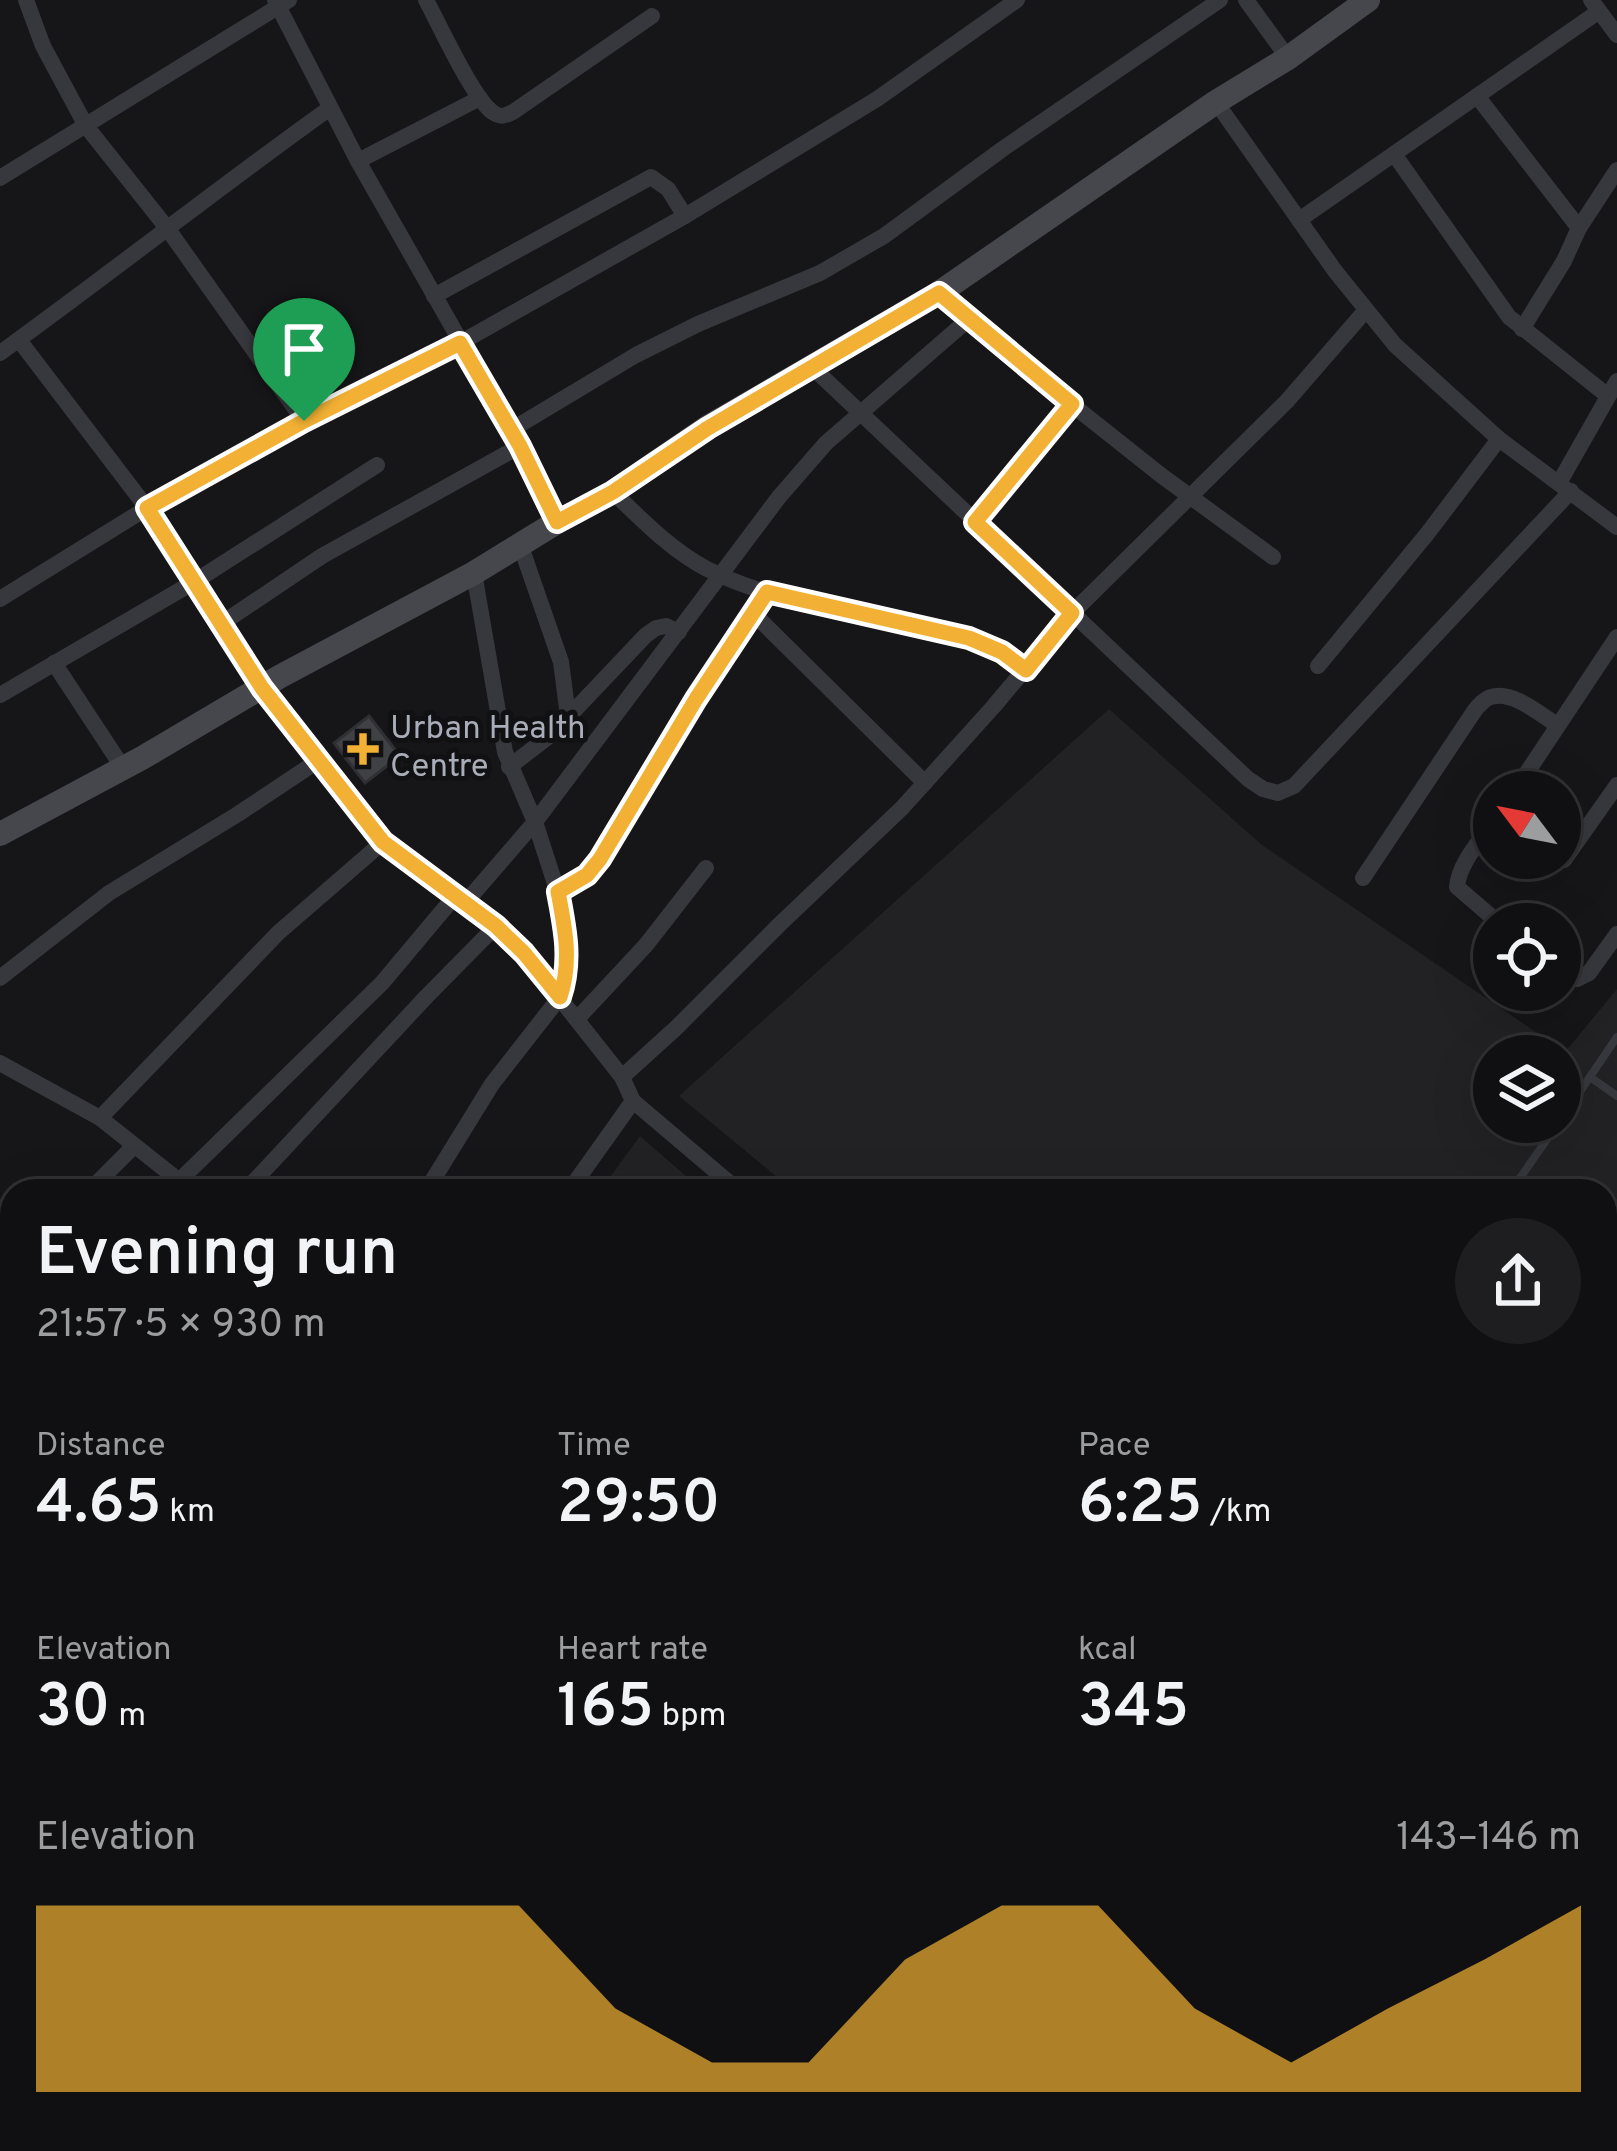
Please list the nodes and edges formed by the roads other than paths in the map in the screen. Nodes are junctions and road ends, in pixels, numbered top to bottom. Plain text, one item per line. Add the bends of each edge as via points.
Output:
1 (26, 0) edge
2 (426, 0) edge
3 (1017, 0) edge
4 (1220, 0) edge
5 (1246, 0) edge
6 (1368, 0) edge
7 (281, 2) edge
8 (1594, 6) edge
9 (652, 16) dead end
10 (1617, 35) edge
11 (1288, 58) junction
12 (1477, 96) junction
13 (481, 98) junction
14 (1216, 102) junction
15 (330, 108) junction
16 (86, 126) junction
17 (1394, 154) junction
18 (358, 161) junction
19 (1617, 170) edge
20 (0, 178) edge
21 (685, 216) junction
22 (1299, 220) junction
23 (167, 228) junction
24 (1579, 228) junction
25 (939, 293) junction
26 (434, 296) junction
27 (1366, 310) junction
28 (970, 318) junction
29 (1522, 328) junction
30 (19, 340) junction
31 (460, 343) junction
32 (0, 353) edge
33 (812, 367) junction
34 (1613, 388) edge
35 (1072, 404) junction
36 (861, 414) junction
37 (304, 421) junction
38 (515, 438) junction
39 (1499, 440) junction
40 (376, 465) dead end
41 (1565, 487) junction
42 (613, 492) junction
43 (1191, 497) junction
44 (147, 508) junction
45 (557, 522) junction
46 (975, 522) junction
47 (1617, 527) edge
48 (520, 544) junction
49 (1273, 557) dead end
50 (474, 572) junction
51 (723, 576) junction
52 (194, 582) junction
53 (767, 592) junction
54 (0, 599) edge
55 (753, 613) junction
56 (1072, 613) junction
57 (221, 624) junction
58 (679, 632) junction
59 (1617, 637) edge
60 (54, 663) junction
61 (1318, 666) dead end
62 (1026, 670) junction
63 (262, 688) junction
64 (0, 695) edge
65 (568, 716) junction
66 (1557, 725) junction
67 (319, 760) junction
68 (509, 767) junction
69 (123, 768) junction
70 (1527, 771) edge
71 (925, 783) junction
72 (1617, 784) edge
73 (535, 822) junction
74 (0, 834) edge
75 (1581, 836) edge
76 (383, 842) junction
77 (1473, 851) edge
78 (706, 868) dead end
79 (1363, 878) dead end
80 (558, 892) junction
81 (460, 899) junction
82 (1476, 903) edge
83 (496, 926) junction
84 (1617, 934) edge
85 (1581, 977) edge
86 (0, 978) edge
87 (560, 997) junction
88 (577, 1019) junction
89 (1617, 1037) edge
90 (0, 1063) edge
91 (622, 1077) junction
92 (1590, 1077) junction
93 (1581, 1090) edge
94 (1617, 1096) edge
95 (632, 1101) junction
96 (100, 1118) junction
97 (1545, 1143) edge
98 (134, 1146) junction
99 (101, 1179) edge
100 (177, 1179) edge
101 (193, 1179) edge
102 (256, 1179) edge
103 (433, 1179) edge
104 (577, 1179) edge
105 (725, 1179) edge
106 (1519, 1179) edge

1 - 16 street
2 - 13 street
3 - 21 street via 878,99
4 - 38 street via 884,236 636,355
5 - 11 street
6 - 11 street
7 - 15 street
7 - 16 street
8 - 10 street
8 - 12 street
9 - 13 street via 513,112 494,113
11 - 14 street
12 - 17 street
12 - 24 street
13 - 18 street
14 - 22 street
14 - 25 street
15 - 18 street
15 - 23 street
16 - 20 street
16 - 23 street
17 - 22 street
17 - 29 street
18 - 26 street
19 - 24 street
21 - 26 street via 651,177
21 - 31 street
22 - 27 street
23 - 30 street
23 - 37 street
24 - 29 street
25 - 28 street
25 - 33 street
26 - 31 street
27 - 39 street
27 - 43 street
28 - 35 street
28 - 36 street
29 - 34 street
30 - 32 street
30 - 44 street
31 - 37 street
31 - 38 street
33 - 36 street
33 - 42 street
34 - 41 street
35 - 43 street
35 - 46 street
36 - 46 street
36 - 51 street via 791,484
37 - 44 street
38 - 45 street
38 - 57 street
39 - 41 street
39 - 61 street
40 - 52 street
41 - 47 street
41 - 56 street via 1294,786 1277,793 1248,779
42 - 45 street
42 - 51 street via 667,543
43 - 49 street
43 - 56 street
44 - 52 street
44 - 54 street
45 - 48 street
46 - 56 street
48 - 50 street
48 - 65 street via 561,662
50 - 63 street
50 - 68 street
51 - 53 street
51 - 58 street
52 - 57 street
52 - 60 street
53 - 55 street
53 - 62 street via 969,638
55 - 71 street
55 - 80 street via 600,859
56 - 62 street
57 - 63 street
58 - 65 street via 666,626 646,635
58 - 73 street
59 - 66 street
60 - 64 street
60 - 69 street
62 - 71 street
63 - 67 street
63 - 69 street
65 - 68 street
66 - 70 street
66 - 79 street via 1507,697 1483,703
67 - 76 street
67 - 86 street via 110,893
68 - 73 street
69 - 74 street
71 - 91 street
72 - 75 street
73 - 80 street
73 - 81 street
76 - 81 street
76 - 96 street via 278,933
77 - 82 street via 1457,887
78 - 88 street
80 - 87 street via 568,965
81 - 83 street
81 - 101 street
83 - 87 street
83 - 102 street
84 - 85 street
87 - 88 street
87 - 103 street via 492,1084
88 - 91 street
89 - 92 lane
90 - 96 street
91 - 95 street
92 - 93 lane
92 - 94 lane
95 - 104 street
95 - 105 street
96 - 98 street
97 - 106 lane
98 - 99 street
98 - 100 street

